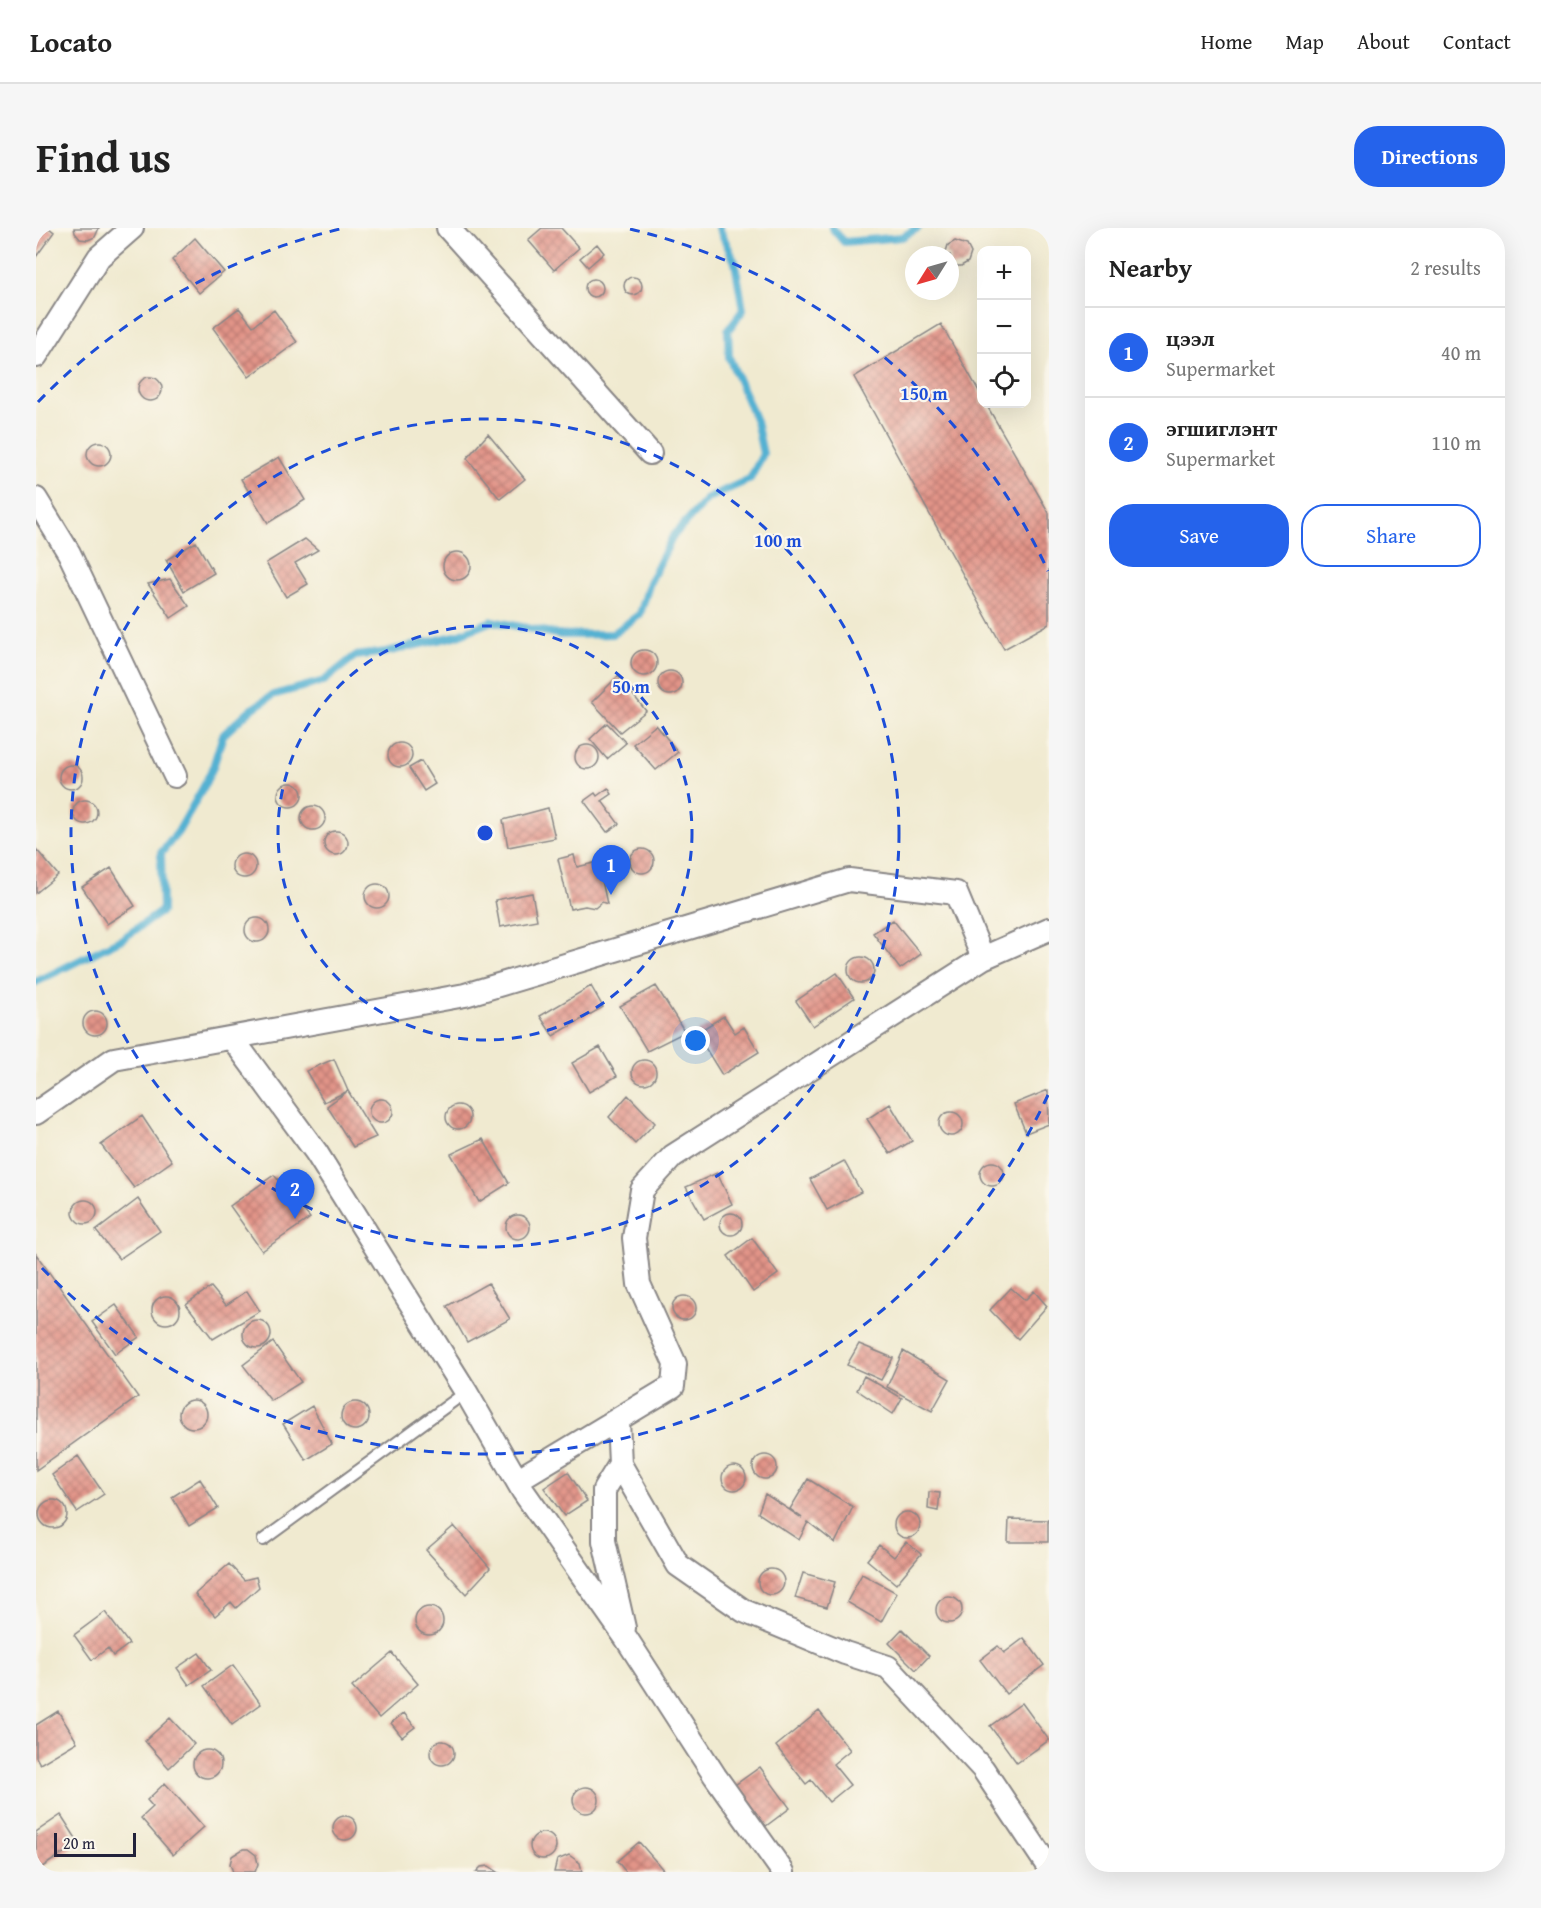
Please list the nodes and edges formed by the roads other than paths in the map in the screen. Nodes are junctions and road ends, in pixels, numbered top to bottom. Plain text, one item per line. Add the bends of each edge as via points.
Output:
1 (132, 228) edge
2 (448, 228) edge
3 (36, 356) edge
4 (650, 453) dead end
5 (36, 499) edge
6 (175, 776) dead end
7 (1049, 929) edge
8 (983, 958) junction
9 (232, 1038) junction
10 (36, 1113) edge
11 (466, 1392) junction
12 (618, 1420) junction
13 (620, 1464) junction
14 (517, 1480) junction
15 (263, 1540) dead end
16 (626, 1638) junction
17 (1049, 1868) edge
18 (783, 1872) edge

1 - 3 street via 99,257
2 - 4 street
5 - 6 street via 69,553
7 - 8 street
8 - 9 street via 956,893 849,880 465,995
8 - 12 street via 673,1156 642,1190 634,1238 639,1284 675,1364 673,1386
9 - 10 street via 114,1059
9 - 11 street via 316,1152
11 - 14 street
11 - 15 lane
12 - 13 street
12 - 14 street
13 - 16 street via 604,1490 604,1541
13 - 17 street via 678,1565 744,1611 888,1667 983,1768
14 - 16 street
16 - 18 street

